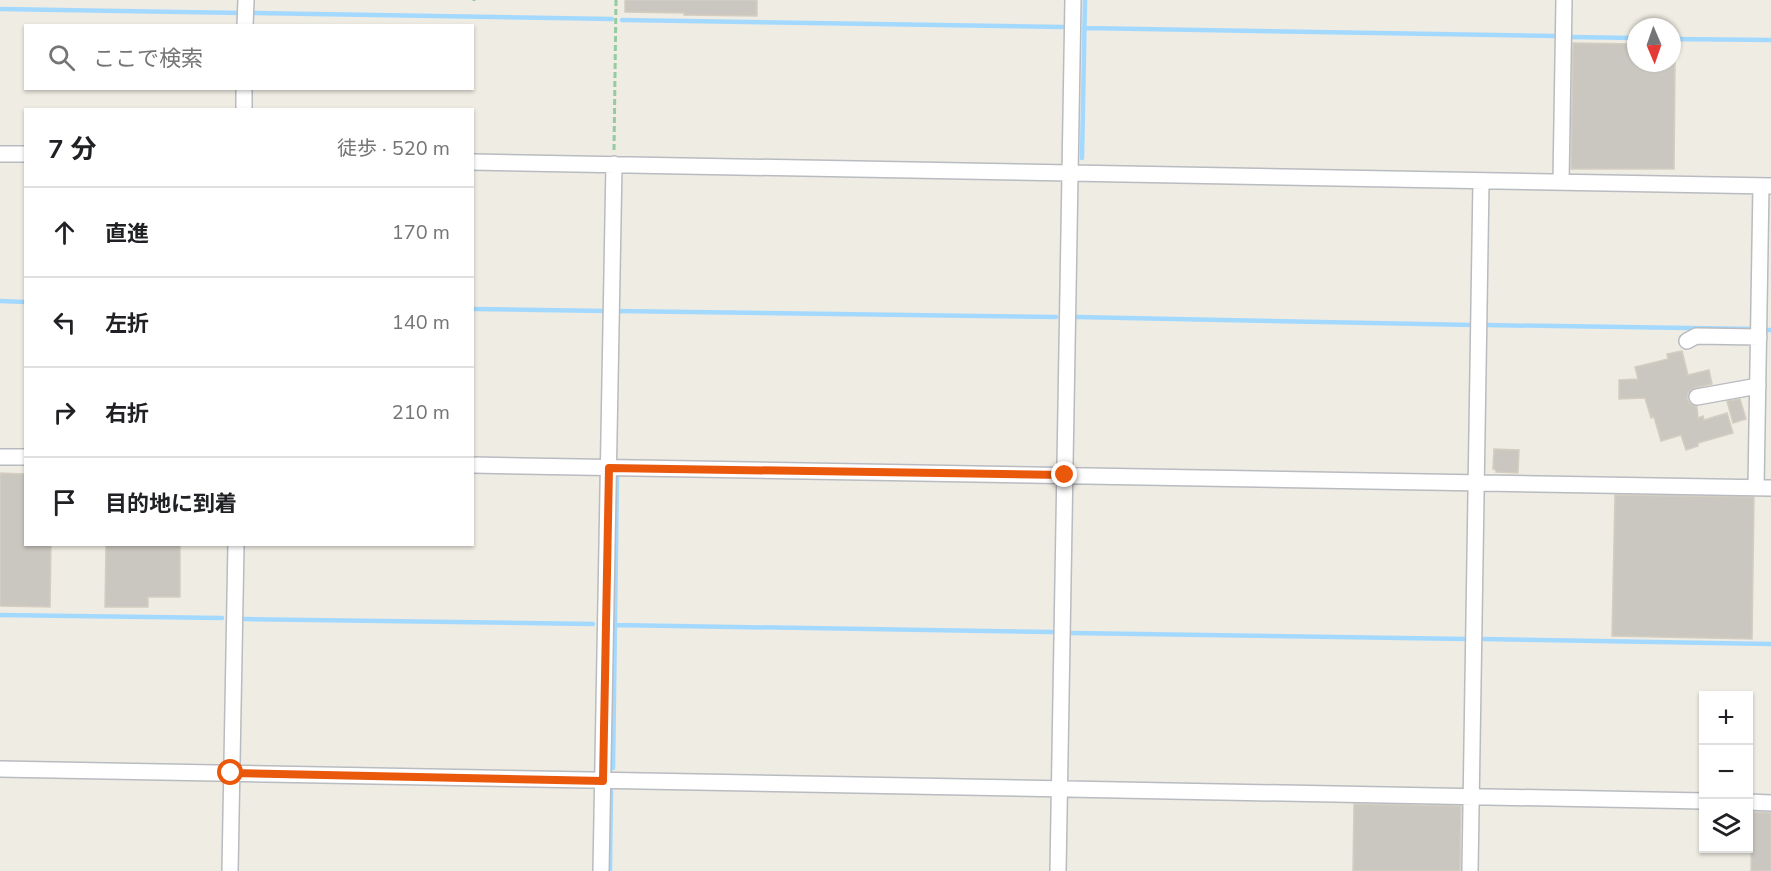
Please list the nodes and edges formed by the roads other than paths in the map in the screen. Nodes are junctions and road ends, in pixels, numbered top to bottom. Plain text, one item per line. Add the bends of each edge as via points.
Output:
1 (246, 0) edge
2 (1073, 0) edge
3 (1564, 0) edge
4 (245, 24) edge
5 (244, 90) edge
6 (244, 108) edge
7 (0, 154) edge
8 (24, 154) edge
9 (474, 162) edge
10 (614, 164) junction
11 (1070, 172) junction
12 (1481, 181) junction
13 (1561, 182) junction
14 (1766, 186) edge
15 (1759, 337) junction
16 (1687, 341) dead end
17 (1758, 386) junction
18 (1697, 397) dead end
19 (0, 457) edge
20 (24, 457) edge
21 (474, 465) edge
22 (609, 468) junction
23 (1065, 475) junction
24 (1477, 482) junction
25 (1764, 488) edge
26 (236, 546) edge
27 (0, 769) edge
28 (231, 773) junction
29 (603, 781) junction
30 (1059, 788) junction
31 (1472, 796) junction
32 (1699, 801) edge
33 (1753, 802) edge
34 (1771, 802) edge
35 (230, 871) edge
36 (601, 871) edge
37 (1058, 871) edge
38 (1470, 871) edge

1 - 4 street
2 - 11 street
3 - 13 street
5 - 6 street
7 - 8 street
9 - 10 street
10 - 11 street
10 - 22 street
11 - 12 street
11 - 23 street
12 - 13 street
12 - 24 street
13 - 14 street
14 - 15 street
15 - 16 street via 1696,336
15 - 17 street
17 - 18 street
17 - 25 street
19 - 20 street
21 - 22 street
22 - 23 street
22 - 29 street
23 - 24 street
23 - 30 street
24 - 25 street
24 - 31 street
26 - 28 street
27 - 28 street
28 - 29 street
28 - 35 street
29 - 30 street
29 - 36 street
30 - 31 street
30 - 37 street
31 - 32 street
31 - 38 street
33 - 34 street

